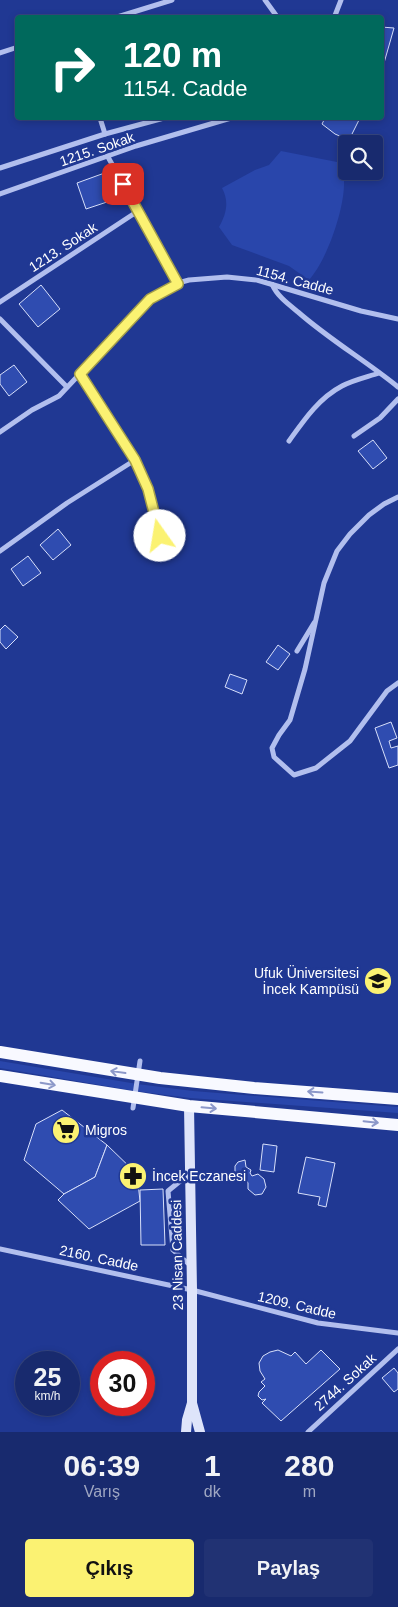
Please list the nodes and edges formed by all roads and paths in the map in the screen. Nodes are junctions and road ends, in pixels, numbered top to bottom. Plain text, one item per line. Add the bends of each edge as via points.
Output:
1 (172, 0) edge
2 (265, 0) edge
3 (340, 0) edge
4 (124, 15) edge
5 (276, 15) edge
6 (335, 15) edge
7 (15, 48) edge
8 (0, 53) edge
9 (101, 120) edge
10 (157, 120) edge
11 (225, 120) edge
12 (105, 134) junction
13 (108, 157) junction
14 (0, 168) edge
15 (0, 194) edge
16 (138, 211) junction
17 (178, 284) junction
18 (272, 284) junction
19 (0, 302) edge
20 (0, 319) edge
21 (398, 319) edge
22 (379, 372) junction
23 (80, 374) junction
24 (67, 387) junction
25 (398, 387) edge
26 (398, 399) edge
27 (0, 432) edge
28 (354, 436) dead end
29 (289, 441) dead end
30 (135, 460) junction
31 (398, 497) edge
32 (160, 536) dead end
33 (0, 551) edge
34 (317, 616) junction
35 (297, 650) dead end
36 (398, 683) edge
37 (0, 1052) edge
38 (140, 1061) dead end
39 (138, 1074) junction
40 (0, 1076) edge
41 (398, 1099) edge
42 (133, 1103) junction
43 (190, 1106) junction
44 (398, 1125) edge
45 (190, 1173) junction
46 (0, 1249) edge
47 (192, 1266) junction
48 (192, 1290) junction
49 (398, 1333) edge
50 (398, 1350) edge
51 (192, 1404) junction
52 (186, 1432) edge
53 (200, 1432) edge
54 (308, 1432) edge

1 - 4 street
2 - 5 street
3 - 6 street
7 - 8 street
9 - 12 street
10 - 12 street
11 - 13 street, 1215. Sokak
12 - 14 street
13 - 15 street, 1215. Sokak
13 - 16 street
16 - 17 street
16 - 19 street, 1213. Sokak
17 - 18 street, 1154. Cadde via 189,280 227,278
17 - 23 street, 1154. Cadde via 150,299
18 - 21 street, 1154. Cadde
18 - 22 street via 286,302 313,325
20 - 24 street
22 - 25 street
22 - 29 street via 327,394
23 - 24 street, 1154. Cadde
23 - 30 street
24 - 27 street, 1154. Cadde via 59,396
26 - 28 street via 380,418
30 - 32 street via 148,489
30 - 33 street
31 - 34 street via 369,515 337,552 324,583
34 - 35 street
34 - 36 street via 290,720 272,748 274,757 294,775 316,768 350,740 387,691
39 -> 37 main road
38 - 39 street
41 -> 39 main road via 254,1088
39 - 42 street
40 -> 42 main road
42 - 43 main road
43 -> 44 main road
43 - 45 main road, 23 Nisan Caddesi
45 - 47 main road, 23 Nisan Caddesi
45 - 47 street via 168,1191 172,1250
46 - 48 street, 2160. Cadde
47 - 48 main road, 23 Nisan Caddesi
48 - 49 street, 1209. Cadde via 318,1324
48 - 51 main road, 23 Nisan Caddesi
50 - 54 street, 2744. Sokak
51 - 52 main road, 23 Nisan Caddesi
51 - 53 main road, 23 Nisan Caddesi

